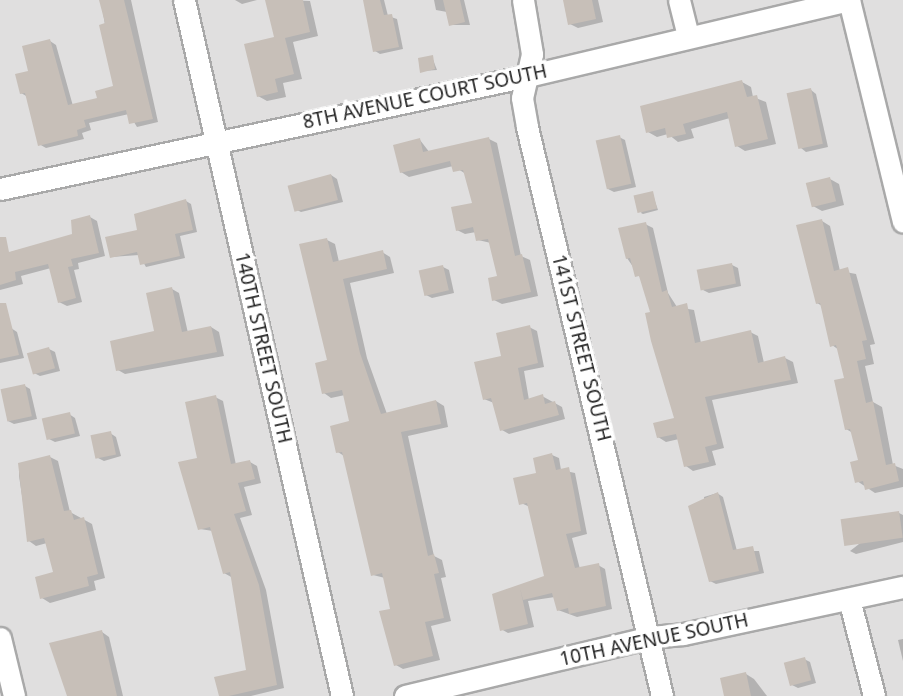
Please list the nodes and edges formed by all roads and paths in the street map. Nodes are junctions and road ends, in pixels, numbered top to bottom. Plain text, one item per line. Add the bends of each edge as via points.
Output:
1 (184, 0) edge
2 (523, 0) edge
3 (679, 0) edge
4 (849, 0) edge
5 (688, 37) junction
6 (527, 76) junction
7 (216, 142) junction
8 (0, 189) edge
9 (903, 222) edge
10 (903, 587) edge
11 (849, 599) junction
12 (650, 636) junction
13 (0, 638) edge
14 (14, 696) edge
15 (342, 696) edge
16 (405, 696) edge
17 (662, 696) edge
18 (874, 696) edge

1 - 7 street, 140TH STREET SOUTH
2 - 6 street, 141ST STREET SOUTH via 531,38
3 - 5 street
4 - 5 street, 8TH AVENUE COURT SOUTH
4 - 9 street
5 - 6 street, 8TH AVENUE COURT SOUTH
6 - 7 street, 8TH AVENUE COURT SOUTH
6 - 12 street, 141ST STREET SOUTH via 522,98 527,127
7 - 8 street, 8TH AVENUE COURT SOUTH
7 - 15 street, 140TH STREET SOUTH
10 - 11 street, 10TH AVENUE SOUTH
11 - 12 street, 10TH AVENUE SOUTH via 683,634
11 - 18 street
12 - 16 street, 10TH AVENUE SOUTH
12 - 17 street, 141ST STREET SOUTH
13 - 14 street

